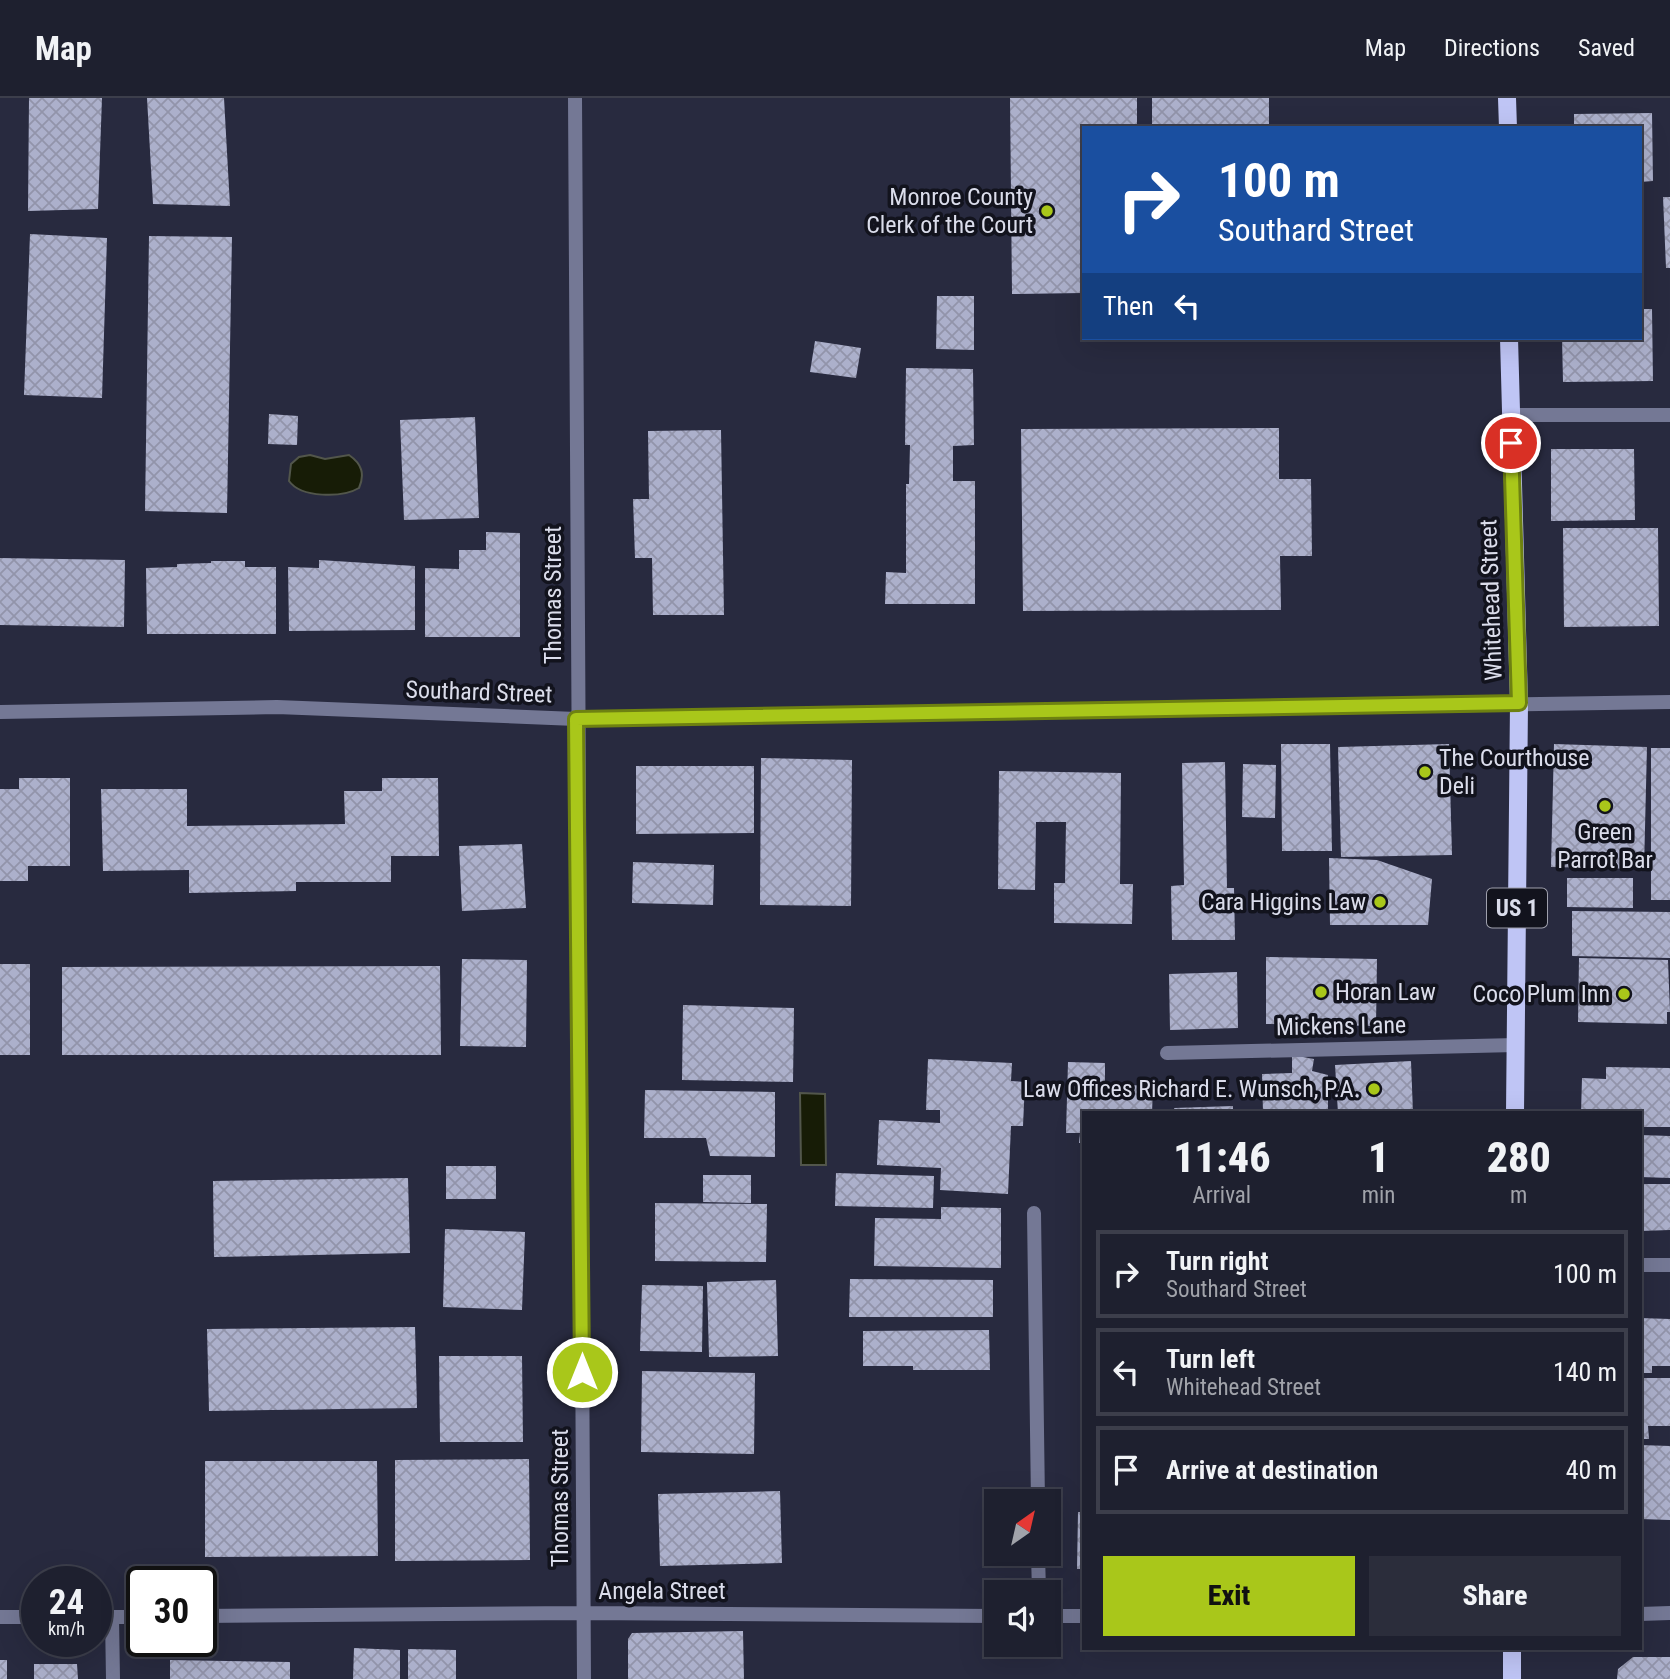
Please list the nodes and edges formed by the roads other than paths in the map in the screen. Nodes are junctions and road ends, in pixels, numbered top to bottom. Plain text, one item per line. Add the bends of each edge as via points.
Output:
1 (575, 98) edge
2 (1507, 98) edge
3 (1508, 126) edge
4 (1509, 340) edge
5 (1510, 415) junction
6 (1670, 415) edge
7 (1670, 702) edge
8 (1519, 703) junction
9 (0, 712) edge
10 (576, 719) junction
11 (1516, 1045) junction
12 (1167, 1053) dead end
13 (1515, 1111) edge
14 (1034, 1213) dead end
15 (1642, 1265) edge
16 (1670, 1265) edge
17 (1038, 1489) edge
18 (1670, 1613) edge
19 (583, 1614) junction
20 (1642, 1614) edge
21 (217, 1616) edge
22 (984, 1616) edge
23 (1061, 1616) edge
24 (1082, 1616) edge
25 (0, 1617) edge
26 (21, 1617) edge
27 (112, 1617) joint
28 (126, 1617) edge
29 (1512, 1650) edge
30 (113, 1679) edge
31 (584, 1679) edge
32 (1511, 1679) edge

1 - 10 street, Thomas Street
2 - 3 main road
4 - 5 main road, Whitehead Street / US 1
5 - 6 street
5 - 8 main road, Whitehead Street / US 1
7 - 8 street, Southard Street
8 - 10 street, Southard Street
8 - 11 main road, Whitehead Street / US 1
9 - 10 street, Southard Street via 277,707
10 - 19 street, Thomas Street
11 - 12 street, Mickens Lane
11 - 13 main road, Whitehead Street / US 1
14 - 17 street
15 - 16 street
18 - 20 street
19 - 21 street, Angela Street
19 - 22 street, Angela Street
19 - 31 street, Thomas Street
23 - 24 street
25 - 26 street
27 - 28 street
27 - 30 street
29 - 32 main road

